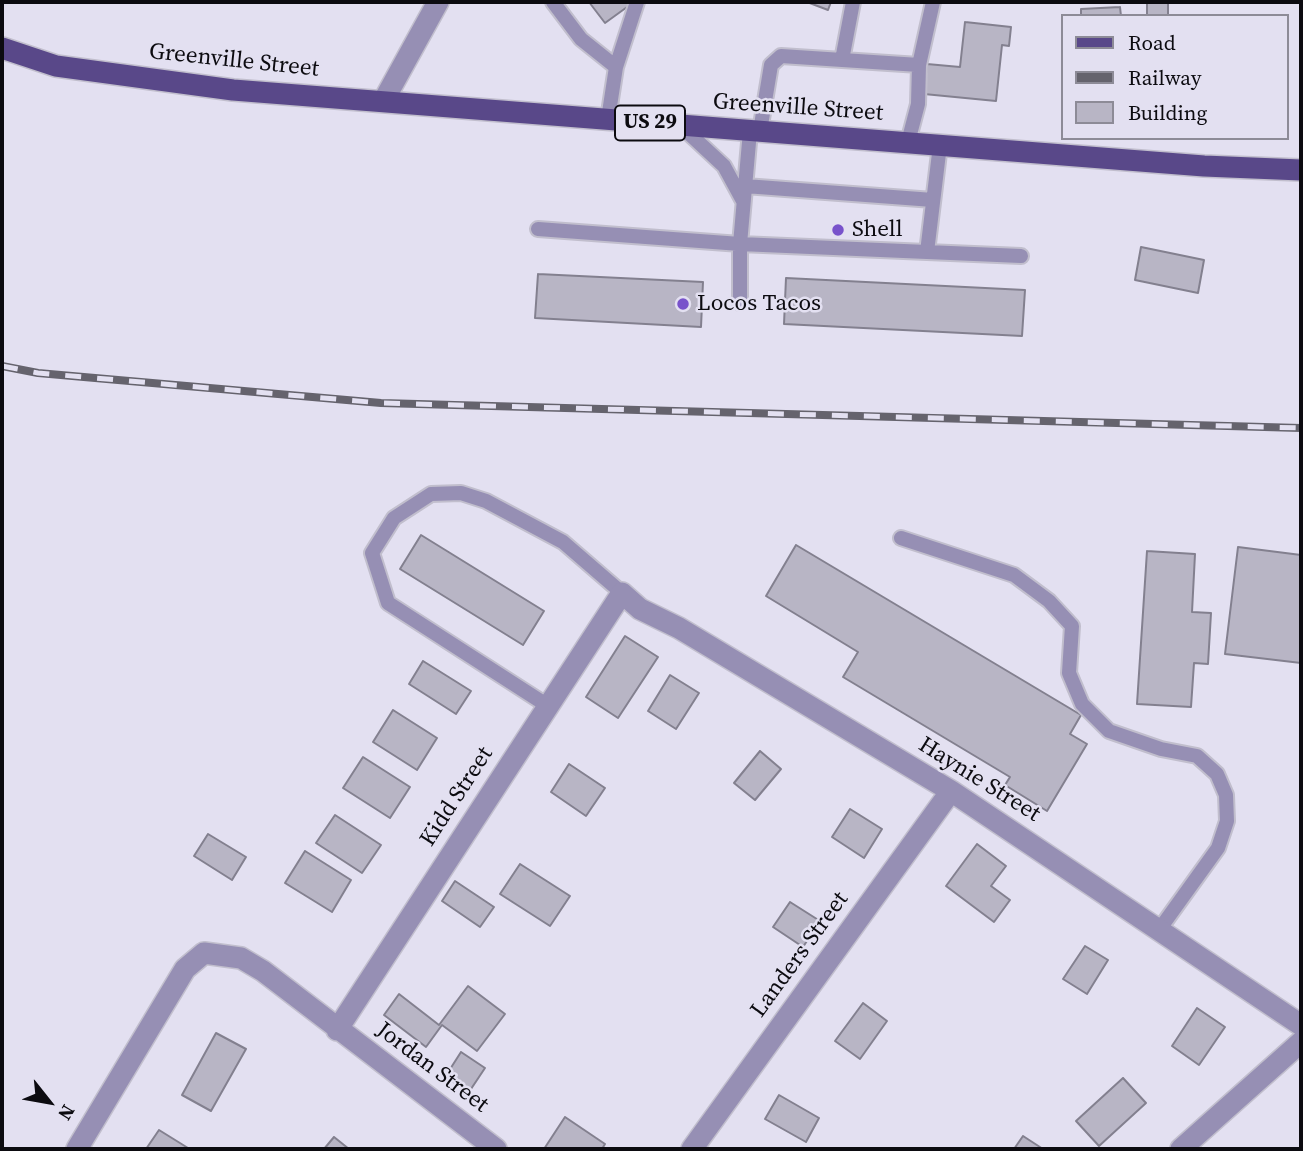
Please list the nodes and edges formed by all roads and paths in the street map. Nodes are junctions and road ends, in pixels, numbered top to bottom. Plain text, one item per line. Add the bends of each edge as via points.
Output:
1 (438, 2) edge
2 (553, 2) edge
3 (637, 2) edge
4 (853, 2) edge
5 (933, 2) edge
6 (2, 48) edge
7 (842, 60) junction
8 (919, 65) junction
9 (616, 67) junction
10 (384, 100) junction
11 (608, 119) junction
12 (680, 125) junction
13 (755, 131) junction
14 (908, 142) junction
15 (940, 145) junction
16 (1301, 170) edge
17 (745, 186) junction
18 (933, 201) junction
19 (743, 203) junction
20 (538, 229) dead end
21 (740, 244) junction
22 (927, 252) junction
23 (1021, 256) dead end
24 (740, 303) dead end
25 (901, 538) dead end
26 (622, 593) junction
27 (548, 706) junction
28 (951, 791) junction
29 (1159, 930) junction
30 (1301, 1025) edge
31 (337, 1030) junction
32 (1301, 1042) edge
33 (77, 1149) edge
34 (496, 1149) edge
35 (692, 1149) edge
36 (1181, 1149) edge

1 - 10 street
2 - 9 lane via 581,39
3 - 9 lane
4 - 7 lane
5 - 8 lane
6 - 10 main road, Greenville Street / US 29 via 56,66 100,72 233,90
7 - 8 lane
7 - 13 lane via 775,59
8 - 14 lane via 918,104
9 - 11 lane
10 - 11 main road, Greenville Street / US 29
11 - 12 main road, Greenville Street / US 29
12 - 13 main road, Greenville Street / US 29
12 - 19 lane via 724,166
13 - 14 main road, Greenville Street / US 29
13 - 17 lane
14 - 15 main road, Greenville Street / US 29
15 - 16 main road, Greenville Street / US 29
15 - 18 lane
17 - 18 lane
17 - 19 lane
18 - 22 lane
19 - 21 lane
20 - 21 lane
21 - 22 lane
21 - 24 lane
22 - 23 lane
25 - 29 lane via 1014,575 1049,601 1072,626 1069,673 1082,704 1109,731 1197,756 1217,774 1226,795 1227,821 1218,848
26 - 27 street, Kidd Street
26 - 27 lane via 563,542 486,501 461,493 431,494 394,518 372,553 388,603
26 - 28 street, Haynie Street via 640,609
27 - 31 street, Kidd Street
28 - 29 street, Haynie Street
28 - 35 street, Landers Street
29 - 30 street, Haynie Street
31 - 33 street, Jordan Street via 289,989 241,958 204,953 185,970
31 - 34 street, Jordan Street
32 - 36 street

